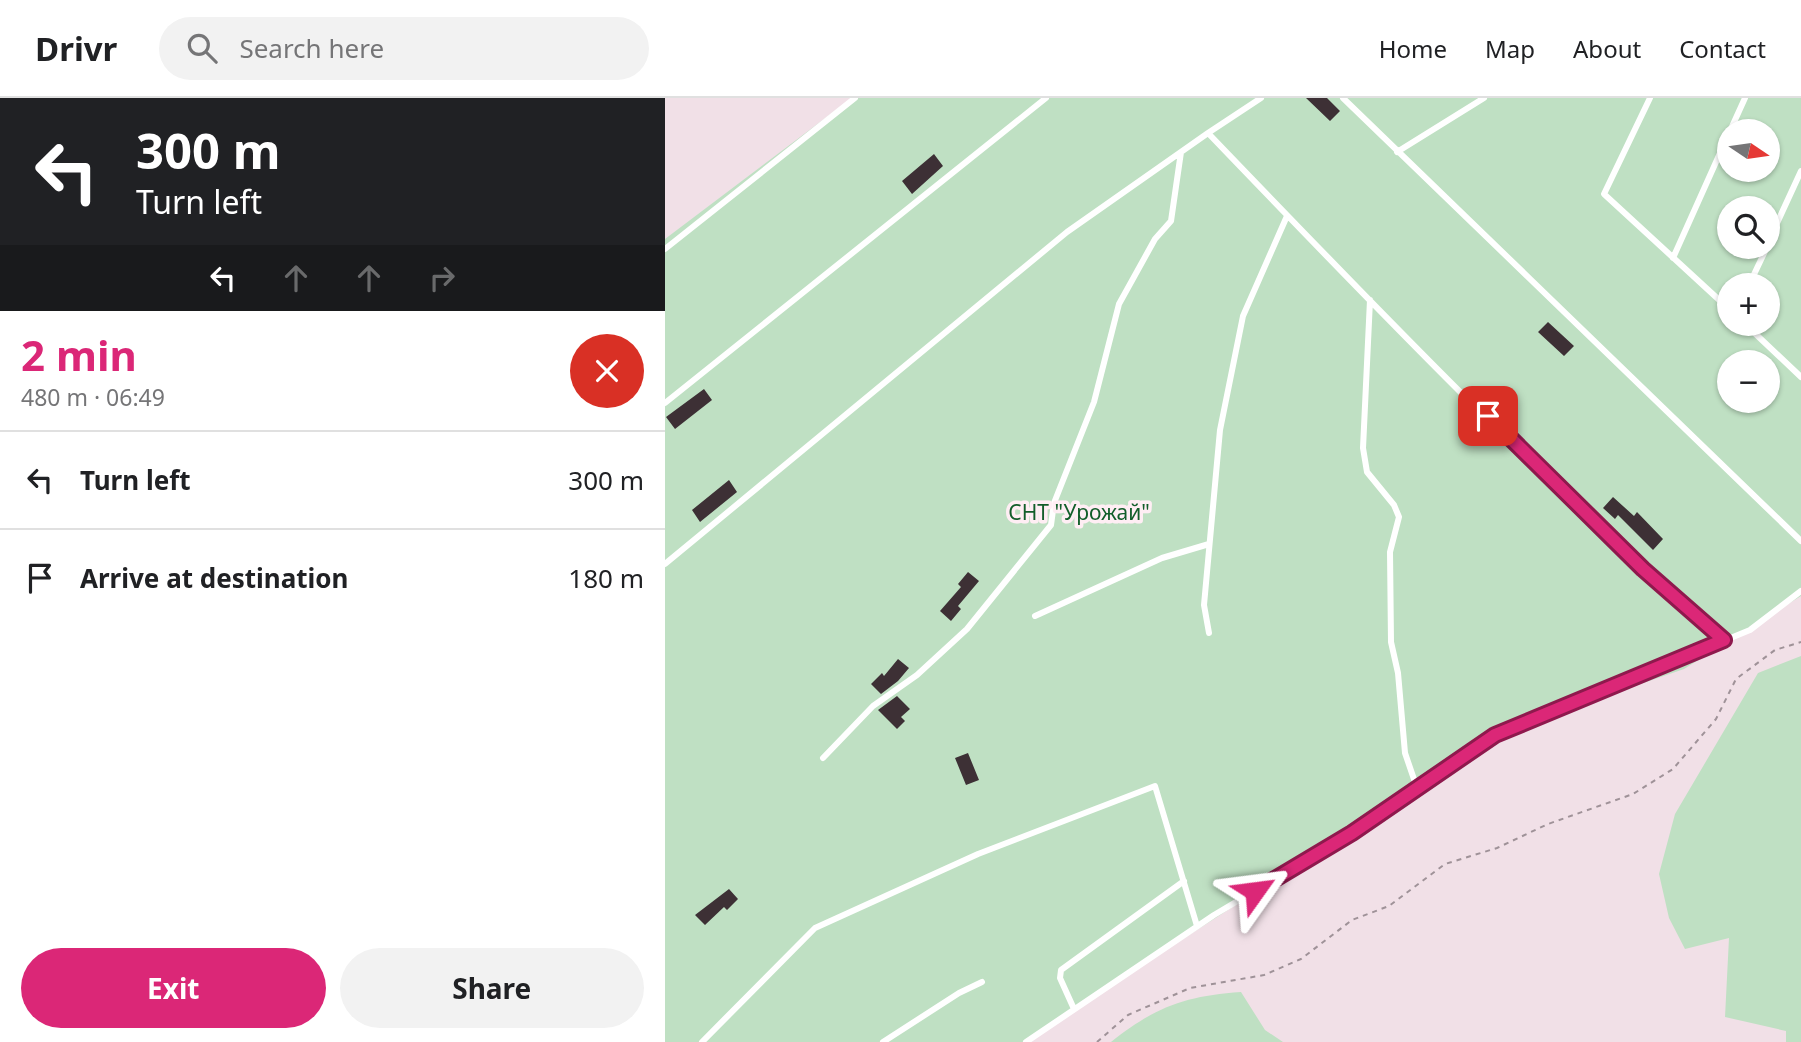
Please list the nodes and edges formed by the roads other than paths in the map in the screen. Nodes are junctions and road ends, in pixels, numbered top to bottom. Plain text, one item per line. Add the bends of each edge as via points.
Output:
1 (855, 98) edge
2 (1046, 98) edge
3 (1261, 98) edge
4 (1343, 98) edge
5 (1484, 98) edge
6 (1650, 98) edge
7 (1745, 98) edge
8 (1735, 119) edge
9 (1208, 133) junction
10 (1181, 152) junction
11 (1397, 152) junction
12 (1717, 159) edge
13 (1801, 171) edge
14 (1287, 216) junction
15 (1780, 217) edge
16 (665, 249) edge
17 (1672, 258) junction
18 (1717, 298) edge
19 (1370, 300) junction
20 (1758, 336) edge
21 (1801, 377) edge
22 (665, 403) edge
23 (1801, 541) edge
24 (1209, 544) junction
25 (665, 564) edge
26 (1801, 591) edge
27 (1035, 616) dead end
28 (1209, 634) dead end
29 (1724, 640) junction
30 (823, 758) dead end
31 (1417, 789) junction
32 (1184, 881) junction
33 (1198, 926) junction
34 (982, 982) dead end
35 (1074, 1009) junction
36 (702, 1042) edge
37 (883, 1042) edge
38 (1026, 1042) edge

1 - 16 lane
2 - 22 lane
3 - 9 lane
4 - 11 lane
5 - 11 lane
6 - 17 lane via 1604,194
7 - 8 lane
9 - 10 lane
9 - 14 lane
10 - 25 lane via 1067,232
10 - 30 lane via 1171,221 1155,239 1119,304 1094,402 1053,503 1051,525 967,629 917,675 873,706
11 - 23 lane
12 - 17 lane
13 - 15 lane
14 - 19 lane
14 - 24 lane via 1244,316 1220,430
17 - 18 lane
19 - 29 lane via 1643,569
19 - 31 lane via 1363,448 1367,472 1399,517 1390,552 1391,642 1405,752
20 - 21 lane
24 - 27 lane via 1162,558
24 - 28 lane via 1204,605
26 - 29 lane via 1749,630
29 - 31 lane via 1495,735
31 - 33 lane
32 - 33 lane
32 - 35 lane via 1061,970
32 - 36 lane via 1156,786 978,854 815,928
33 - 35 lane
34 - 37 lane
35 - 38 lane

